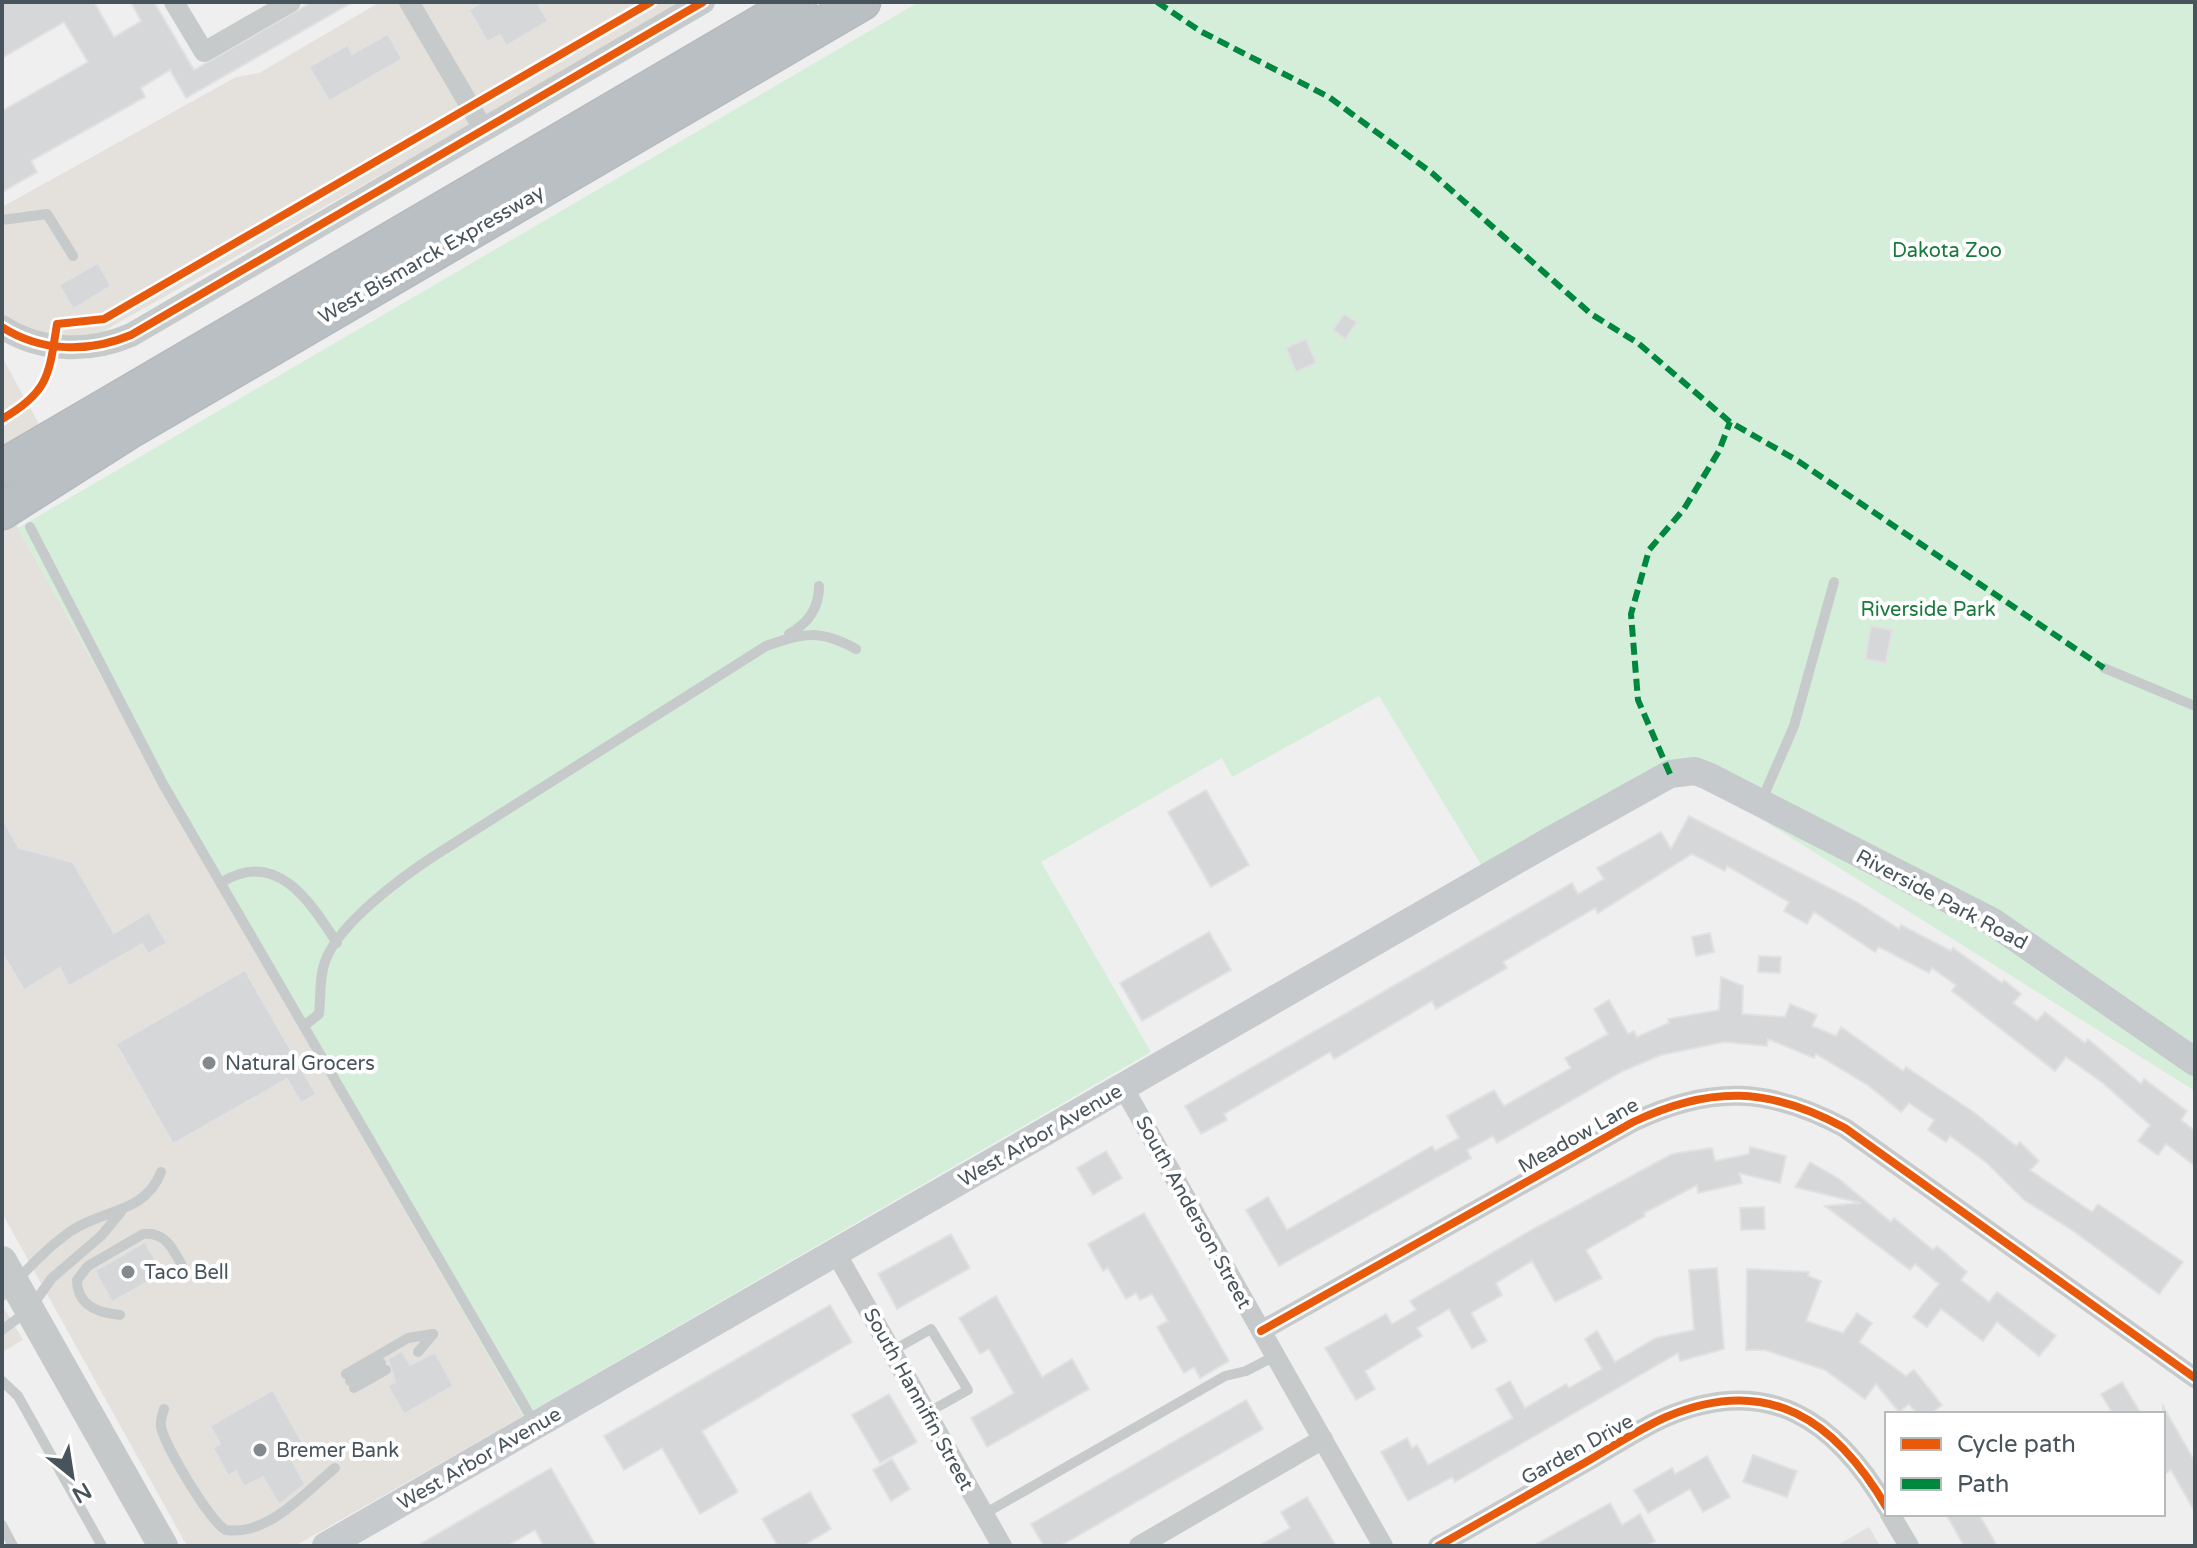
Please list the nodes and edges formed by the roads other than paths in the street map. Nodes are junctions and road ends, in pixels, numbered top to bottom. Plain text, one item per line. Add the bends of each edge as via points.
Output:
1 (174, 2) edge
2 (291, 2) edge
3 (409, 2) edge
4 (703, 2) edge
5 (798, 2) edge
6 (862, 2) edge
7 (484, 130) junction
8 (2, 220) edge
9 (73, 256) dead end
10 (2, 327) edge
11 (2, 468) edge
12 (16, 519) edge
13 (1834, 582) dead end
14 (819, 586) dead end
15 (766, 646) junction
16 (856, 649) dead end
17 (2104, 668) dead end
18 (2195, 706) edge
19 (1761, 803) junction
20 (222, 882) junction
21 (337, 943) junction
22 (305, 1025) junction
23 (2195, 1062) edge
24 (1123, 1087) junction
25 (161, 1172) dead end
26 (121, 1212) junction
27 (836, 1253) junction
28 (187, 1275) dead end
29 (6, 1280) edge
30 (29, 1310) junction
31 (120, 1315) dead end
32 (2, 1330) edge
33 (1261, 1331) junction
34 (415, 1348) dead end
35 (892, 1351) junction
36 (1275, 1356) junction
37 (383, 1367) dead end
38 (2195, 1378) edge
39 (2, 1381) edge
40 (164, 1409) dead end
41 (927, 1413) junction
42 (536, 1426) junction
43 (1323, 1439) junction
44 (335, 1468) dead end
45 (1885, 1505) edge
46 (984, 1514) junction
47 (1891, 1516) edge
48 (2, 1525) edge
49 (13, 1546) edge
50 (102, 1546) edge
51 (163, 1546) edge
52 (326, 1546) edge
53 (1002, 1546) edge
54 (1139, 1546) edge
55 (1383, 1546) edge
56 (1438, 1546) edge
57 (1909, 1546) edge

1 - 2 street via 204,52
3 - 7 street
4 - 7 street
5 - 11 highway, West Bismarck Expressway
6 - 12 highway, West Bismarck Expressway via 128,431
7 - 10 street via 124,338 70,348 28,340
8 - 9 lane via 47,214
12 - 20 lane
13 - 19 lane via 1794,726
14 - 15 lane via 816,607 803,624
15 - 16 lane via 804,634 832,636
15 - 21 lane via 394,883
17 - 18 lane
19 - 23 main road, Riverside Park Road via 1993,922
19 - 24 main road, West Arbor Avenue via 1695,771 1670,774
20 - 21 lane via 238,872 260,871 285,881 302,891
20 - 22 lane
21 - 22 lane via 326,958 319,1014
22 - 42 lane
24 - 27 main road, West Arbor Avenue
24 - 33 street, South Anderson Street
25 - 26 lane via 148,1193
26 - 29 lane via 90,1219
26 - 30 lane via 52,1278
27 - 35 street, South Hannifin Street
27 - 42 main road, West Arbor Avenue
28 - 31 lane via 167,1241 152,1233 88,1266 77,1280 80,1297 95,1310
29 - 30 main road
30 - 32 lane
30 - 51 main road
33 - 36 street, South Anderson Street
33 - 38 street, Meadow Lane via 1633,1122 1685,1100 1738,1094 1792,1104 1845,1128
34 - 37 lane via 433,1334 408,1338 350,1381
35 - 41 street, South Hannifin Street
35 - 41 lane via 931,1329 968,1390
36 - 43 street, South Anderson Street
36 - 46 lane via 1225,1376
39 - 50 lane via 18,1396
40 - 44 lane via 164,1436 212,1519 226,1530 252,1528 300,1501
41 - 46 street, South Hannifin Street
42 - 52 main road, West Arbor Avenue
43 - 54 street
43 - 55 street, South Anderson Street
45 - 56 street, Garden Drive via 1848,1450 1816,1424 1775,1406 1729,1402 1664,1418
46 - 53 street, South Hannifin Street
47 - 57 street
48 - 49 lane

